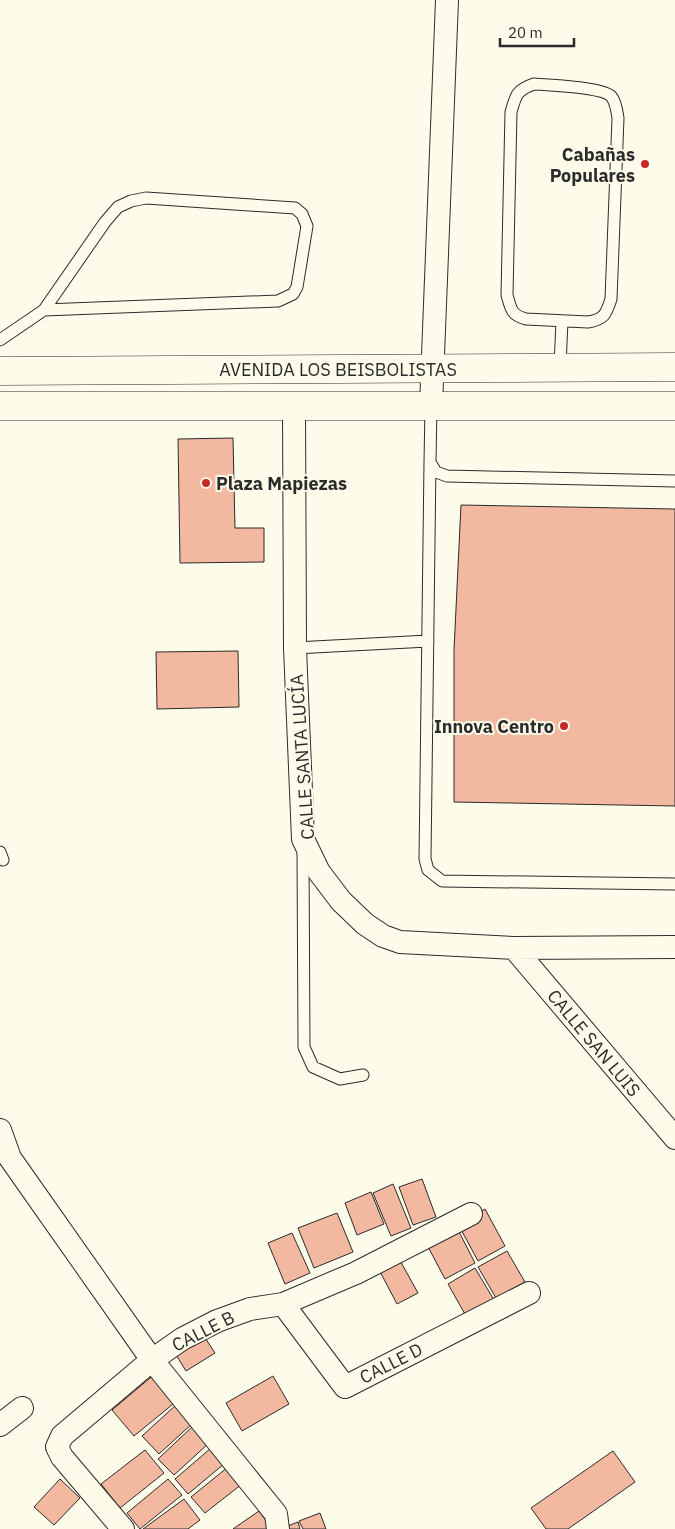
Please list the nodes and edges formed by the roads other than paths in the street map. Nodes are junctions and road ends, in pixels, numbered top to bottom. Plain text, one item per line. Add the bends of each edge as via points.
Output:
1 (447, 0) edge
2 (44, 310) junction
3 (562, 321) junction
4 (0, 340) edge
5 (560, 366) junction
6 (675, 367) edge
7 (431, 369) junction
8 (0, 371) edge
9 (0, 406) edge
10 (294, 406) junction
11 (431, 406) junction
12 (675, 406) edge
13 (430, 462) junction
14 (675, 481) edge
15 (428, 642) junction
16 (295, 648) junction
17 (303, 839) junction
18 (675, 884) edge
19 (675, 947) edge
20 (514, 948) junction
21 (363, 1075) dead end
22 (0, 1130) edge
23 (675, 1138) edge
24 (5, 1162) edge
25 (472, 1214) dead end
26 (529, 1293) dead end
27 (283, 1304) junction
28 (152, 1360) junction
29 (22, 1408) dead end
30 (0, 1425) edge
31 (277, 1522) edge
32 (123, 1529) edge

1 - 7 street
2 - 2 lane via 105,222 118,207 131,201 146,198 295,208 307,226 297,287 293,294 278,301
2 - 4 lane
3 - 3 lane via 598,320 605,315 611,299 618,118 610,96 598,90 534,84 522,88 511,112 507,295 512,311 518,317
3 - 5 lane
5 - 6 main road, AVENIDA LOS BEISBOLISTAS
5 - 7 main road, AVENIDA LOS BEISBOLISTAS
7 - 8 main road, AVENIDA LOS BEISBOLISTAS
7 - 11 street
9 - 10 main road, AVENIDA LOS BEISBOLISTAS
10 - 11 main road, AVENIDA LOS BEISBOLISTAS
10 - 16 street, CALLE SANTA LUCÍA
11 - 12 main road, AVENIDA LOS BEISBOLISTAS
11 - 13 lane
13 - 14 lane via 436,472 447,476
13 - 15 lane
15 - 16 lane
15 - 18 lane via 425,859 428,870 442,881
16 - 17 street, CALLE SANTA LUCÍA
17 - 20 street, CALLE SANTA LUCÍA via 319,872 341,901 383,936 400,942
17 - 21 lane via 304,1047 313,1067 340,1079
19 - 20 street, CALLE SANTA LUCÍA
20 - 23 street, CALLE SAN LUIS
22 - 24 street
24 - 28 street
25 - 27 street, CALLE B via 356,1273
26 - 27 street, CALLE D via 345,1386
27 - 28 street, CALLE B via 250,1309 217,1321
28 - 31 street
28 - 32 street, CALLE B via 62,1436 58,1447 62,1457
29 - 30 street

